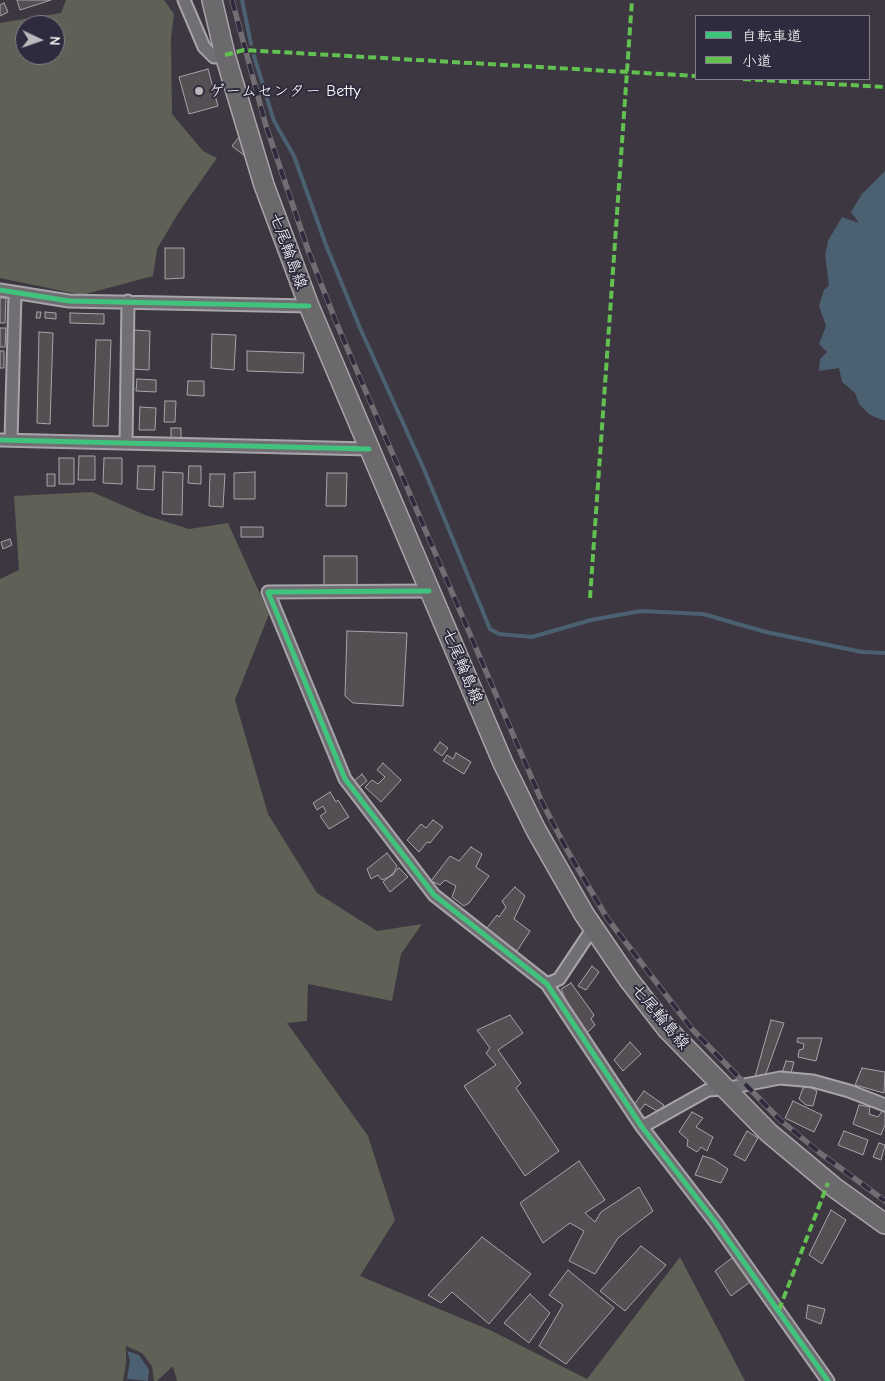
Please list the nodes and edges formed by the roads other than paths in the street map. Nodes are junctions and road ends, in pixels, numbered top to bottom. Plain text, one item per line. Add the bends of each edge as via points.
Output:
1 (184, 0) edge
2 (212, 0) edge
3 (225, 55) junction
4 (0, 290) edge
5 (15, 294) junction
6 (128, 302) junction
7 (309, 306) junction
8 (6, 440) edge
9 (126, 443) junction
10 (369, 449) junction
11 (430, 591) junction
12 (594, 928) junction
13 (547, 984) junction
14 (724, 1090) junction
15 (885, 1105) edge
16 (642, 1127) junction
17 (885, 1224) edge
18 (828, 1381) edge

1 - 3 street via 204,47 214,57
2 - 3 main road, 七尾輪島線
3 - 7 main road, 七尾輪島線 via 264,185
4 - 5 street
5 - 6 street via 69,301
5 - 8 street
6 - 7 street
6 - 9 street
7 - 10 main road, 七尾輪島線
8 - 9 street
9 - 10 street
10 - 11 main road, 七尾輪島線
11 - 12 main road, 七尾輪島線 via 503,763 536,830
11 - 13 street via 268,592 345,778 434,895
12 - 13 street via 559,979
12 - 14 main road, 七尾輪島線 via 667,1029
13 - 16 street
14 - 15 street via 780,1078 813,1081
14 - 16 street via 708,1090
14 - 17 main road, 七尾輪島線 via 798,1160
16 - 18 street via 716,1223

